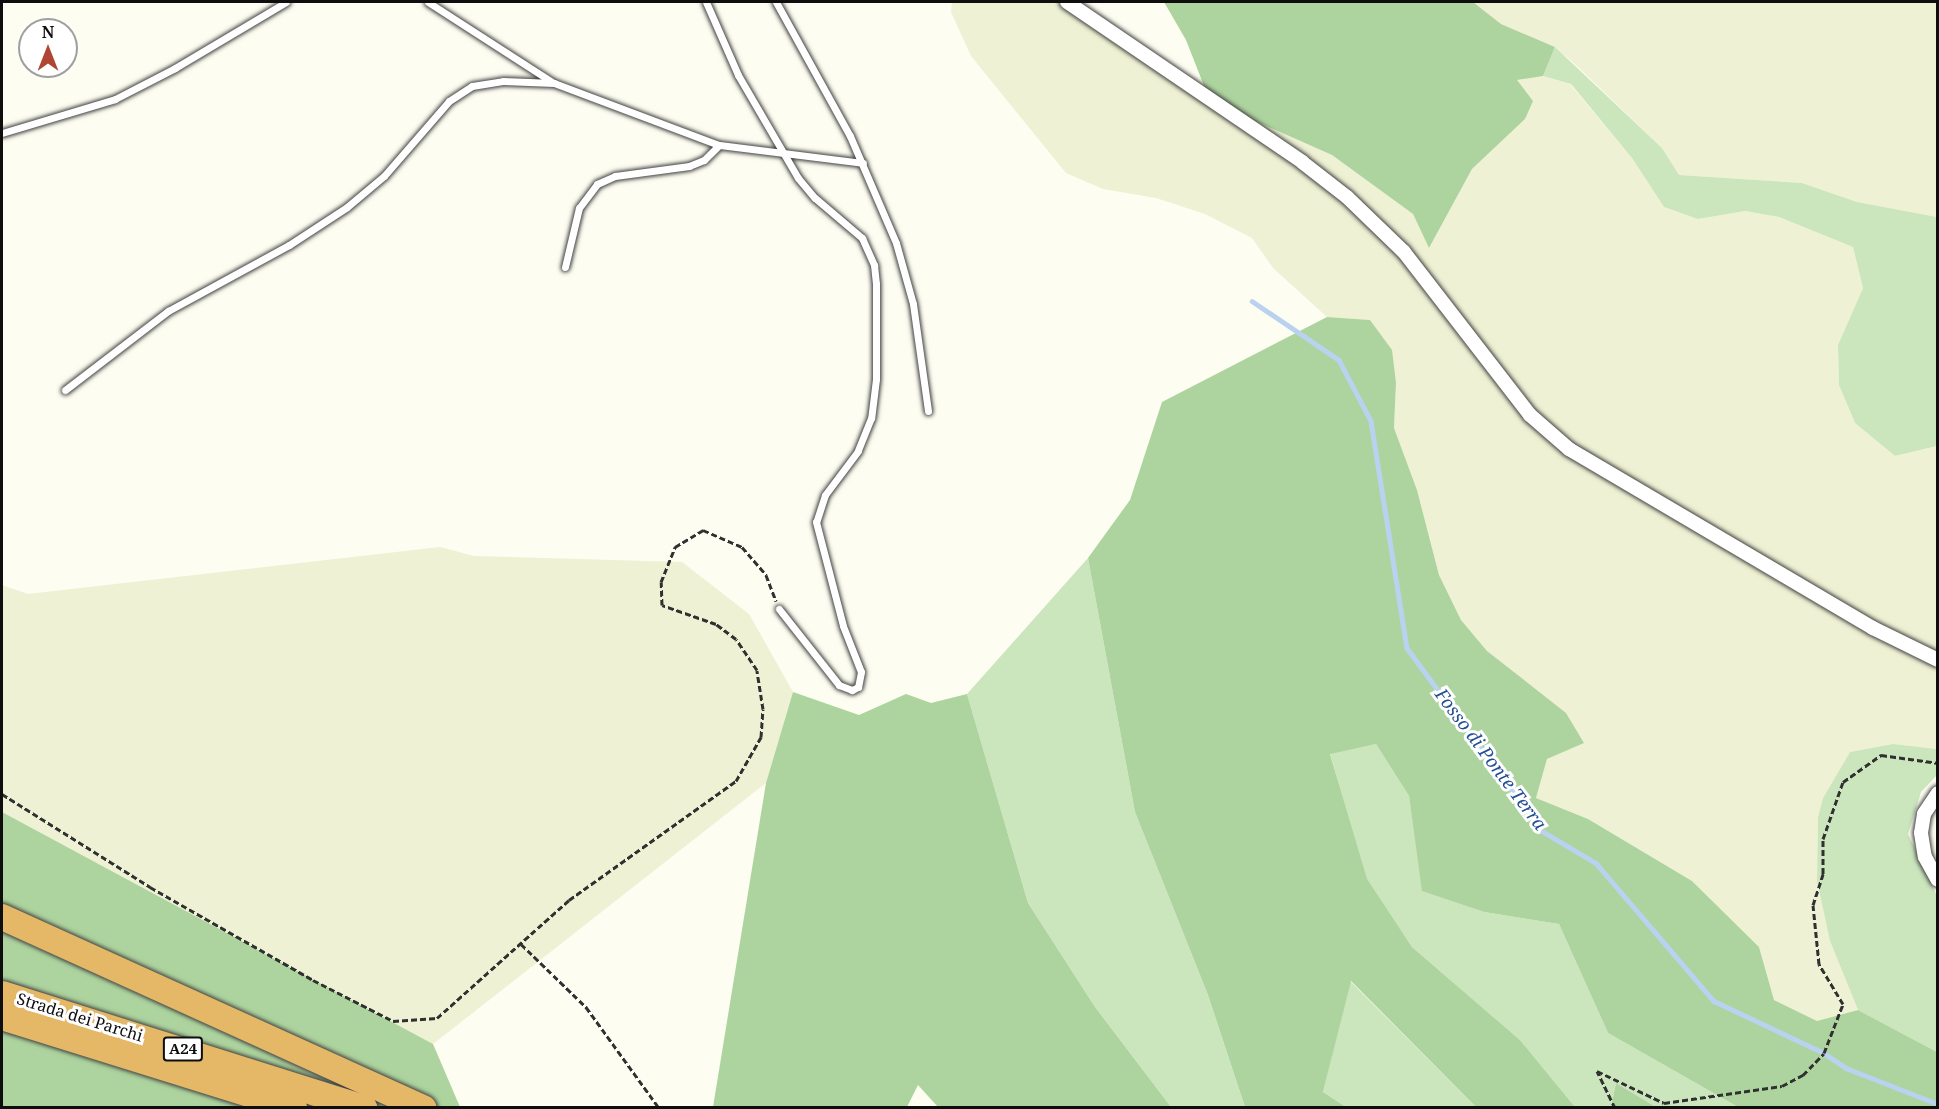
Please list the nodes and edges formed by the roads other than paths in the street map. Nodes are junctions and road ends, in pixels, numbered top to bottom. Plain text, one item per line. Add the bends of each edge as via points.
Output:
1 (286, 2) edge
2 (428, 2) edge
3 (706, 2) edge
4 (777, 2) edge
5 (1067, 2) edge
6 (554, 83) junction
7 (2, 134) edge
8 (719, 145) junction
9 (785, 153) junction
10 (863, 163) junction
11 (565, 267) dead end
12 (65, 390) dead end
13 (927, 411) dead end
14 (779, 609) road end
15 (1938, 660) edge
16 (1938, 793) edge
17 (1938, 880) edge
18 (2, 917) edge
19 (2, 994) edge
20 (2, 1017) edge
21 (294, 1107) edge
22 (364, 1107) edge
23 (424, 1107) edge

1 - 7 lane via 124,95
2 - 6 lane
3 - 9 lane via 738,75
4 - 10 lane
5 - 15 street via 1353,201 1404,252 1535,421 1569,449 1873,628
6 - 8 lane
6 - 12 lane via 491,82 456,94 384,176 347,207 289,245 168,312
8 - 9 lane
8 - 11 lane via 704,160 689,166 615,176 597,184 579,208
9 - 10 lane
9 - 14 lane via 815,198 862,238 875,275 876,379 871,418 858,451 823,499 816,522 843,626 861,672 858,687 852,690 839,685
10 - 13 lane via 909,285
16 - 17 street via 1924,814 1921,832 1925,857
18 - 23 highway
19 - 22 highway, Strada dei Parchi / A24
20 - 21 highway, Strada dei Parchi / A24

